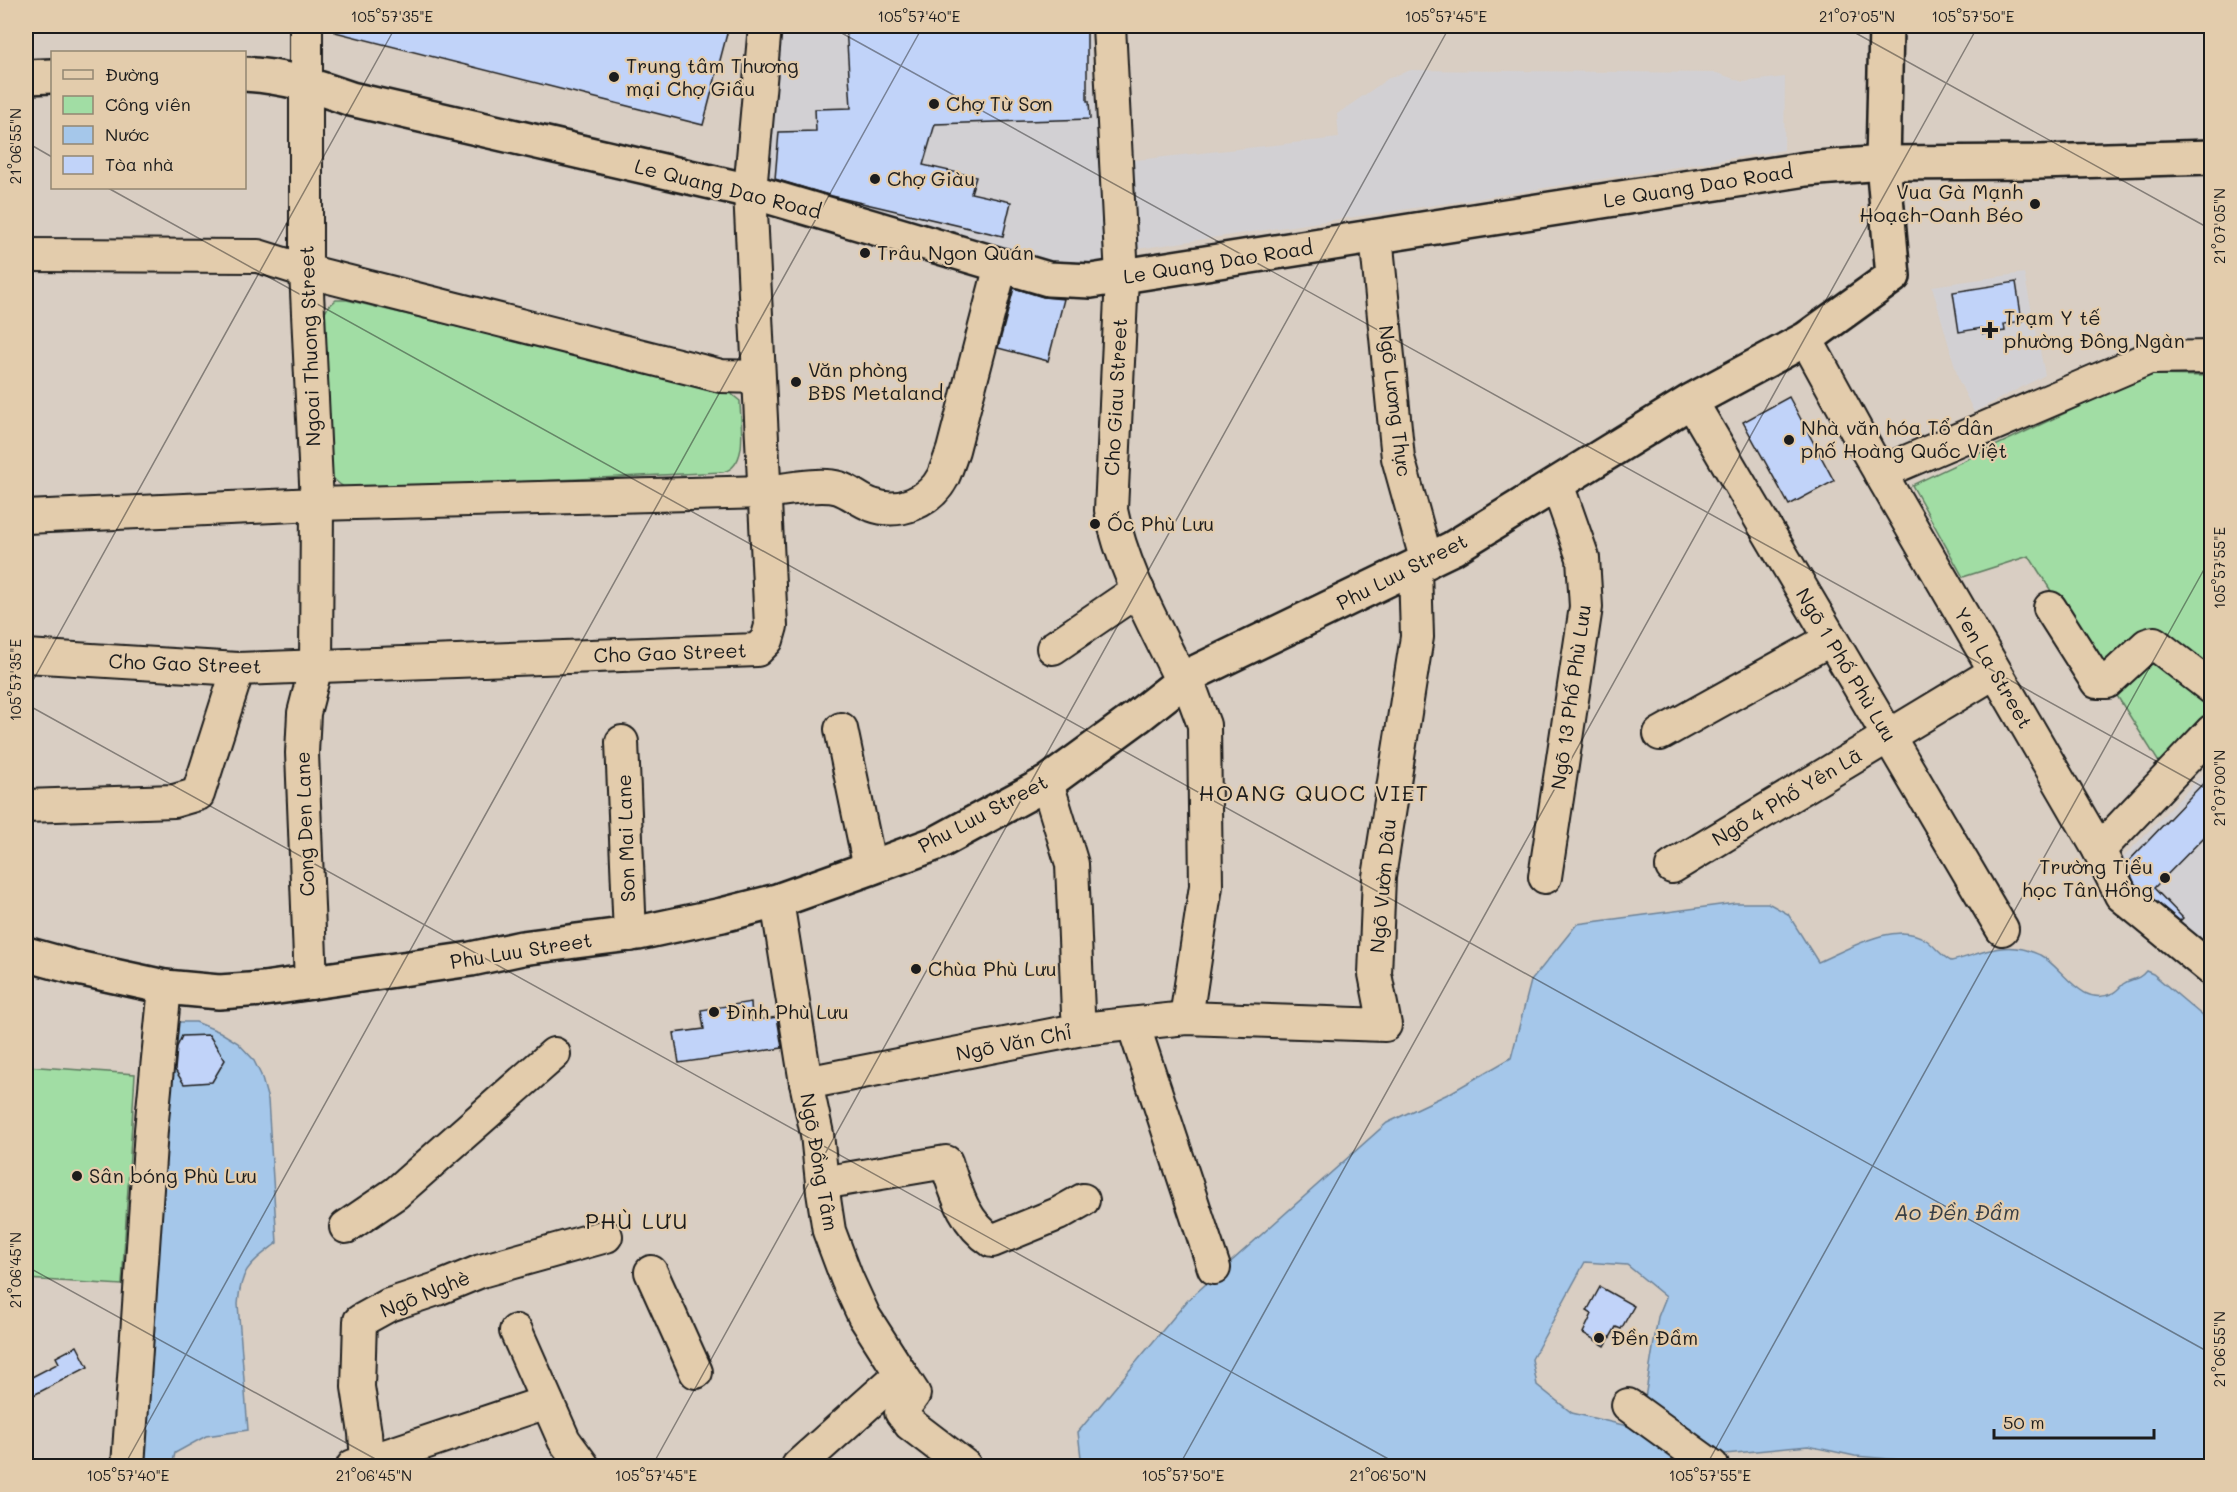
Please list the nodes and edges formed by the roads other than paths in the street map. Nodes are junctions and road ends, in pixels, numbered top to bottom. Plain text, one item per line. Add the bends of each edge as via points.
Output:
1 (306, 26) edge
2 (765, 26) edge
3 (1109, 26) edge
4 (1886, 26) edge
5 (246, 74) edge
6 (51, 76) edge
7 (26, 77) edge
8 (305, 82) junction
9 (2211, 157) edge
10 (1883, 163) junction
11 (750, 191) junction
12 (1376, 237) junction
13 (26, 255) edge
14 (1001, 265) junction
15 (306, 271) junction
16 (1122, 277) junction
17 (1806, 339) junction
18 (2211, 357) edge
19 (758, 377) junction
20 (1691, 401) junction
21 (1880, 473) junction
22 (1557, 484) junction
23 (765, 492) junction
24 (316, 504) junction
25 (26, 517) edge
26 (1421, 565) junction
27 (1138, 590) junction
28 (2050, 608) dead end
29 (1831, 639) junction
30 (1053, 648) dead end
31 (26, 656) edge
32 (316, 666) junction
33 (238, 669) junction
34 (1995, 672) junction
35 (1184, 680) junction
36 (2211, 688) edge
37 (841, 729) dead end
38 (2211, 731) edge
39 (1660, 734) dead end
40 (1888, 736) junction
41 (622, 742) dead end
42 (1047, 783) junction
43 (26, 806) edge
44 (2099, 850) junction
45 (1672, 867) dead end
46 (870, 868) junction
47 (1545, 877) dead end
48 (777, 901) junction
49 (2002, 929) dead end
50 (630, 934) junction
51 (26, 954) edge
52 (2211, 970) edge
53 (311, 982) junction
54 (165, 987) junction
55 (1186, 1018) junction
56 (1133, 1024) junction
57 (1082, 1029) junction
58 (554, 1054) dead end
59 (806, 1083) junction
60 (822, 1183) junction
61 (1083, 1200) dead end
62 (346, 1227) dead end
63 (606, 1236) dead end
64 (1214, 1268) dead end
65 (651, 1272) dead end
66 (516, 1331) dead end
67 (696, 1372) dead end
68 (902, 1374) junction
69 (547, 1402) junction
70 (1628, 1405) dead end
71 (814, 1462) edge
72 (360, 1464) edge
73 (128, 1467) edge
74 (583, 1467) edge
75 (965, 1467) edge
76 (1712, 1467) edge

1 - 8 street, Ngoai Thuong Street
2 - 11 street, Cho Gao Street
3 - 16 street, Cho Giau Street
4 - 10 main road
5 - 8 main road, Le Quang Dao Road
6 - 7 main road
8 - 11 main road, Le Quang Dao Road via 351,99
8 - 15 street, Ngoai Thuong Street
9 - 10 main road, Le Quang Dao Road
10 - 12 main road, Le Quang Dao Road via 1806,169
10 - 17 main road, Phu Luu Street via 1893,276
11 - 14 main road, Le Quang Dao Road
11 - 19 street, Cho Gao Street
12 - 16 main road, Le Quang Dao Road
12 - 26 street, Ngõ Lương Thực via 1398,458
13 - 15 street via 258,256
14 - 16 main road, Le Quang Dao Road via 1048,279 1091,281
14 - 23 street via 953,450 933,492 920,501 891,509 872,506 828,486
15 - 19 street via 720,376
15 - 24 street, Ngoai Thuong Street
16 - 27 street, Cho Giau Street via 1111,510 1116,536
17 - 20 main road, Phu Luu Street
17 - 21 street, Yen La Street
18 - 21 street via 2149,358
19 - 23 street, Cho Gao Street
20 - 22 main road, Phu Luu Street
20 - 29 street, Ngõ 1 Phố Phù Lưu
21 - 34 street, Yen La Street
22 - 26 main road, Phu Luu Street
22 - 47 street, Ngõ 13 Phố Phù Lưu via 1583,558 1586,607
23 - 24 street
23 - 32 street, Cho Gao Street via 771,626 767,640 757,650
24 - 25 street
24 - 32 street, Ngoai Thuong Street
26 - 35 main road, Phu Luu Street
26 - 55 street, Ngõ Vườn Dâu via 1417,637 1380,877 1375,974 1385,1025
27 - 30 street
27 - 35 street, Cho Giau Street
28 - 36 street via 2097,682 2107,682 2154,643
29 - 39 street
29 - 40 street, Ngõ 1 Phố Phù Lưu
31 - 33 street, Cho Gao Street
32 - 33 street, Cho Gao Street
32 - 53 street, Cong Den Lane via 304,713 302,753
33 - 43 street via 198,794 174,801
34 - 40 street, Ngõ 4 Phố Yên Lã
34 - 44 street, Yen La Street
35 - 42 main road, Phu Luu Street
35 - 55 street, Cho Giau Street via 1204,725 1206,886
37 - 46 street
38 - 44 street
40 - 45 street, Ngõ 4 Phố Yên Lã
40 - 49 street, Ngõ 1 Phố Phù Lưu
41 - 50 street, Son Mai Lane
42 - 46 main road, Phu Luu Street via 937,843
42 - 57 street, Ngõ Văn Chỉ via 1072,864 1078,1013
44 - 52 street, Yen La Street via 2121,895
46 - 48 main road, Phu Luu Street
48 - 50 main road, Phu Luu Street
48 - 59 street, Ngõ Đồng Tâm
50 - 53 main road, Phu Luu Street
51 - 54 main road, Phu Luu Street
53 - 54 main road, Phu Luu Street via 219,992
54 - 73 street via 150,1142
55 - 56 street
56 - 57 street
56 - 64 street
57 - 59 street, Ngõ Văn Chỉ
58 - 62 street via 396,1193
59 - 60 street, Ngõ Đồng Tâm
60 - 61 street via 946,1162 963,1210 981,1233 992,1240
60 - 68 street, Ngõ Đồng Tâm via 829,1232 847,1279 864,1316
63 - 72 street, Ngõ Nghè via 481,1271 389,1305 360,1321 358,1387 365,1432
65 - 67 street
66 - 69 street
68 - 71 street
68 - 75 street, Ngõ Đồng Tâm via 914,1394 901,1412 910,1424
69 - 72 street
69 - 74 street via 564,1440
70 - 76 street

